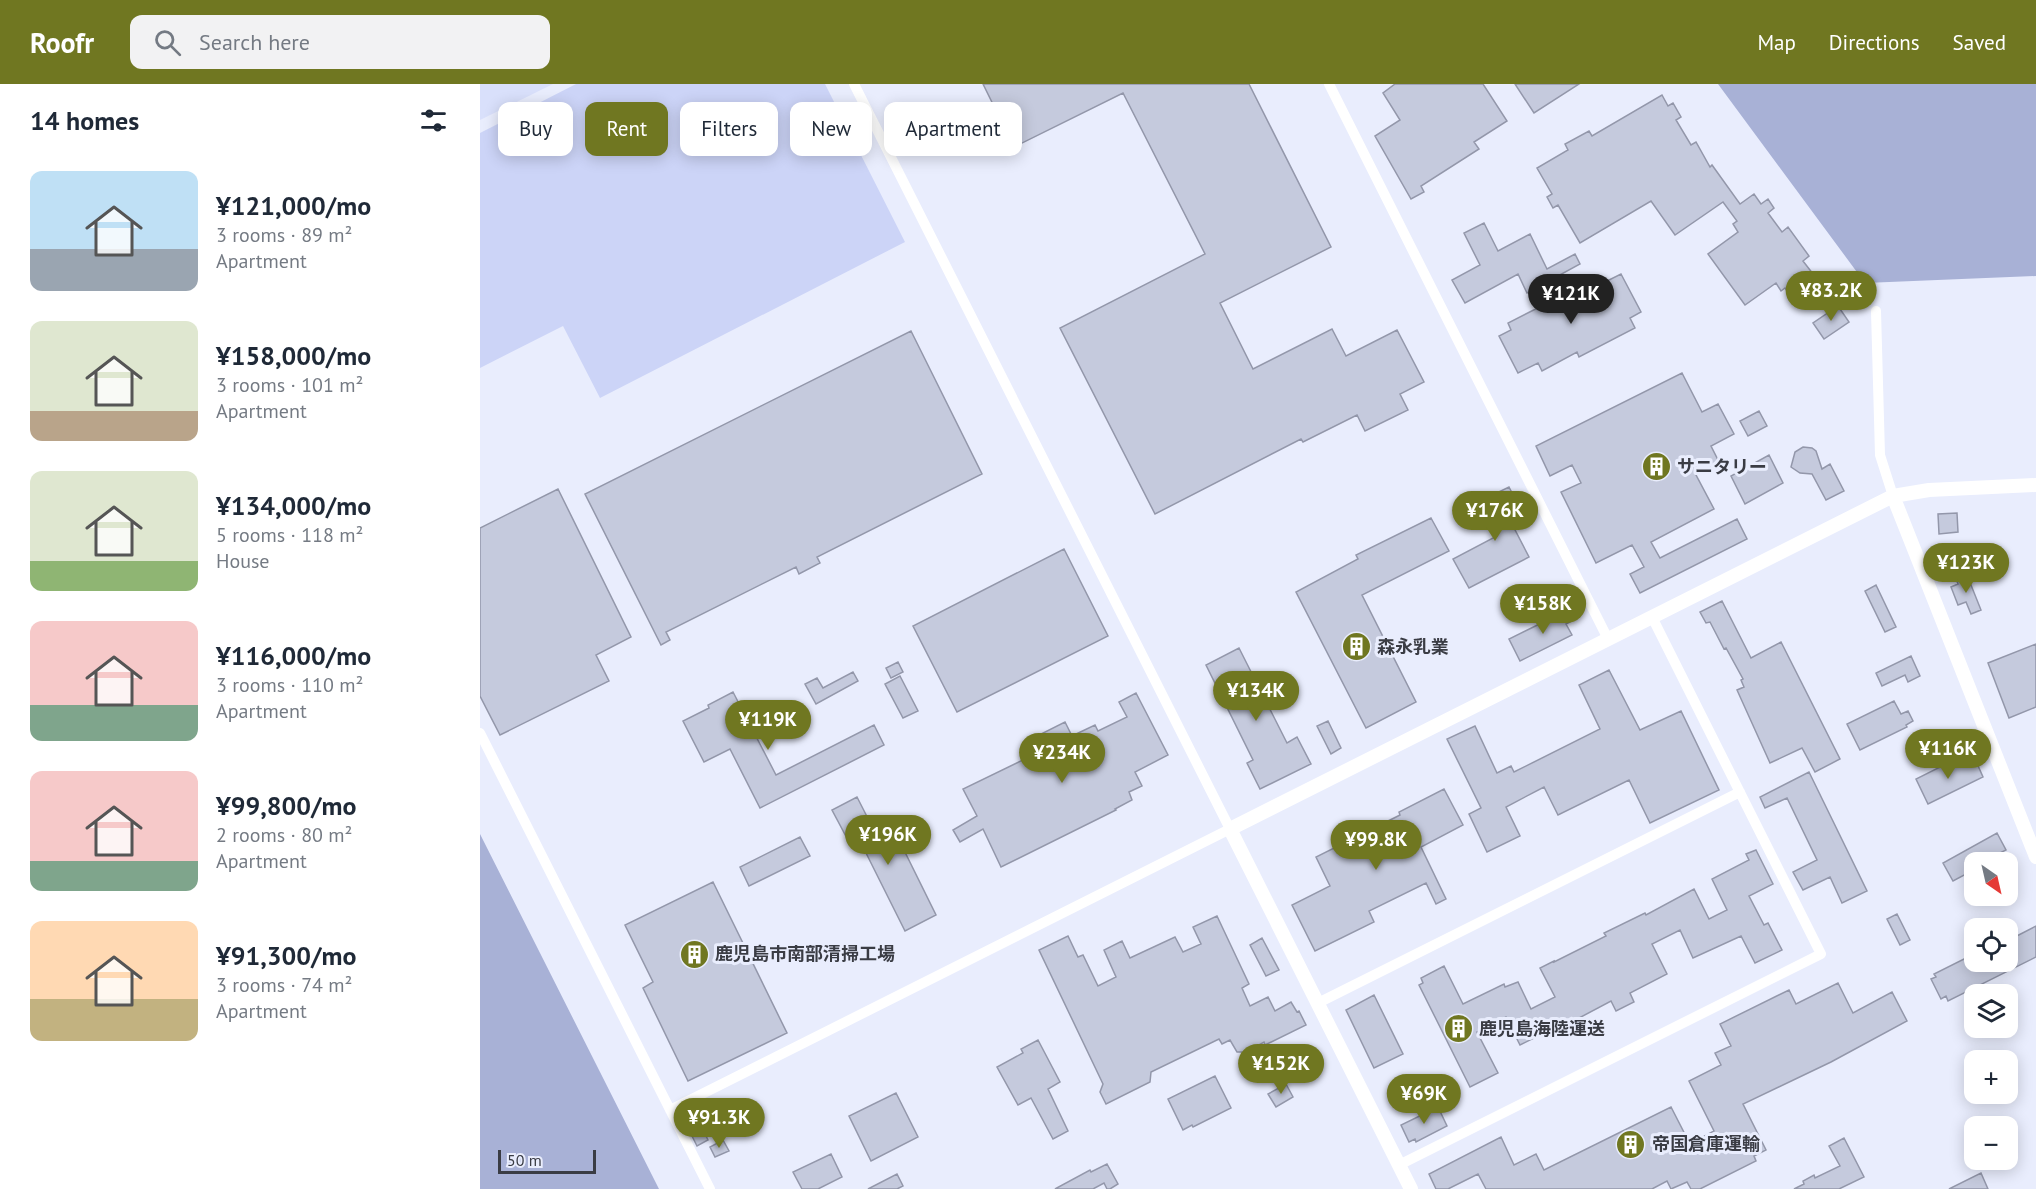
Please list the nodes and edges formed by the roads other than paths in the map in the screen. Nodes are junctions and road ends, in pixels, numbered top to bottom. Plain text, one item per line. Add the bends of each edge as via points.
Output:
1 (854, 84) edge
2 (1329, 84) edge
3 (1876, 311) dead end
4 (2036, 485) edge
5 (1893, 496) junction
6 (1652, 617) junction
7 (1608, 639) junction
8 (480, 733) edge
9 (1740, 792) junction
10 (1230, 829) junction
11 (2036, 857) edge
12 (1318, 1004) junction
13 (670, 1110) junction
14 (1399, 1165) junction
15 (710, 1189) edge
16 (1411, 1189) edge

1 - 10 street
2 - 7 street
3 - 5 street via 1880,455
4 - 5 street via 1929,490
5 - 6 street
5 - 11 street
6 - 7 street
6 - 9 street
7 - 10 street
8 - 13 street
9 - 12 street
9 - 14 street via 1821,954
10 - 12 street
10 - 13 street
12 - 14 street
13 - 15 street
14 - 16 street

